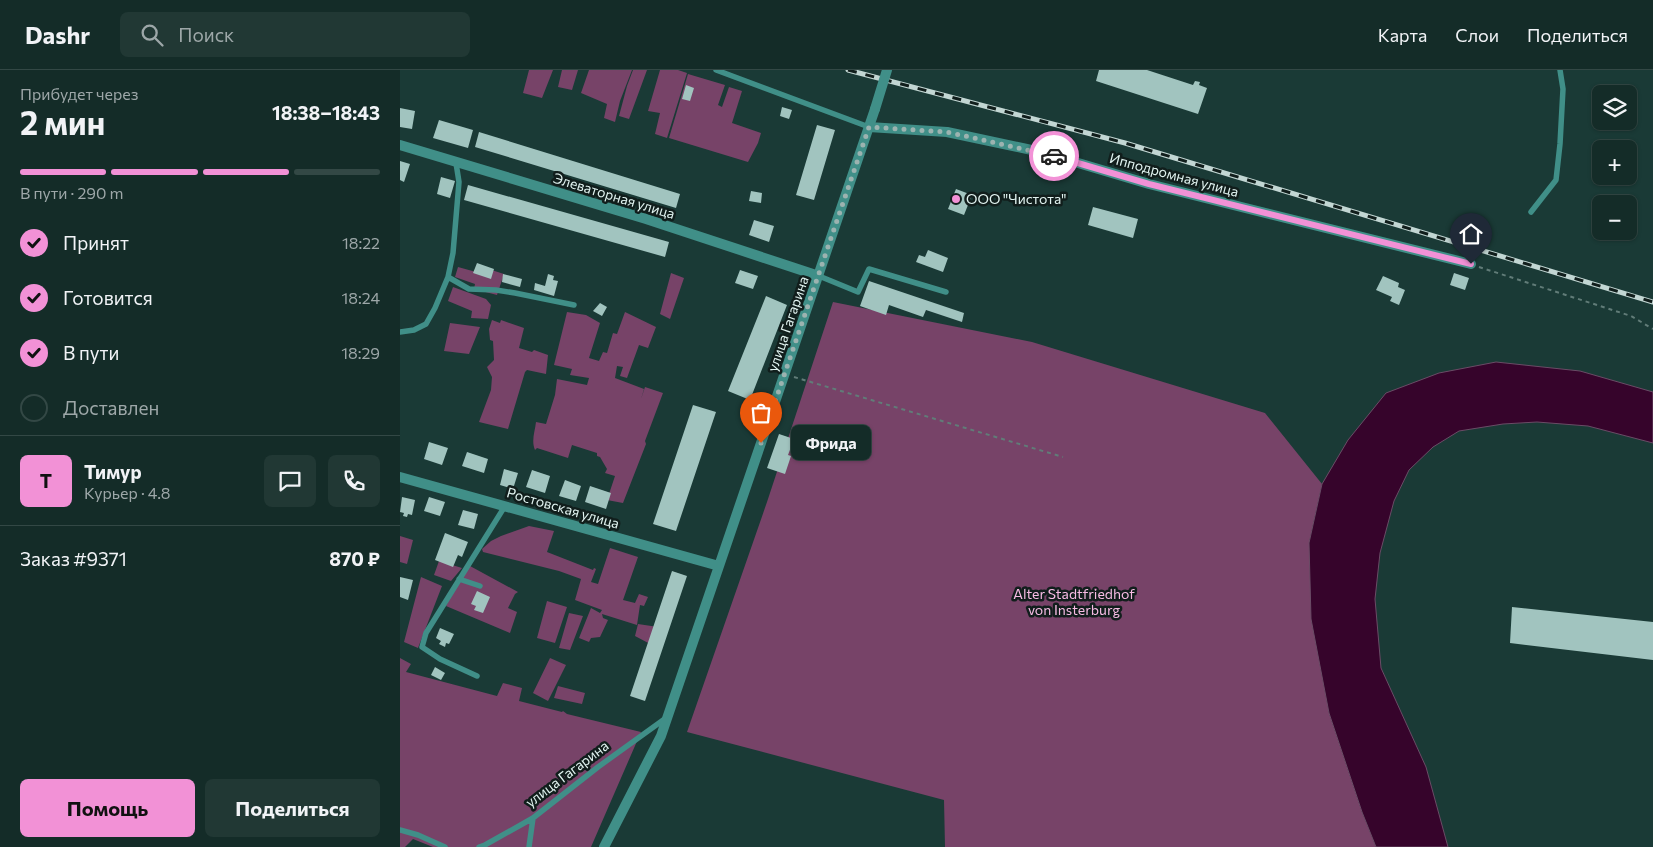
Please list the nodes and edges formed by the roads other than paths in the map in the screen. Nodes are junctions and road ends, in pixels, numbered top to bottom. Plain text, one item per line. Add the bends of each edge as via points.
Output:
1 (716, 70) edge
2 (887, 70) edge
3 (1560, 70) edge
4 (869, 127) junction
5 (400, 145) edge
6 (456, 163) junction
7 (1531, 212) dead end
8 (1471, 264) road end
9 (819, 276) junction
10 (448, 277) junction
11 (946, 292) dead end
12 (574, 306) dead end
13 (400, 332) edge
14 (400, 476) edge
15 (505, 506) junction
16 (719, 566) junction
17 (459, 579) junction
18 (480, 586) dead end
19 (477, 676) dead end
20 (668, 717) junction
21 (533, 818) junction
22 (400, 830) edge
23 (445, 847) edge
24 (479, 847) edge
25 (529, 847) edge
26 (604, 847) edge

1 - 4 lane
2 - 4 street, улица Гагарина, bridge
3 - 7 lane via 1562,89 1556,180
4 - 8 street, Ипподромная улица via 947,132 1041,152 1149,184
4 - 9 street, улица Гагарина
5 - 6 street, Элеваторная улица
6 - 9 street, Элеваторная улица via 646,219
6 - 10 lane via 459,182
9 - 11 lane via 858,292 869,269
9 - 16 street, улица Гагарина
10 - 12 lane via 469,289 515,293
10 - 13 lane via 426,324
14 - 15 street, Ростовская улица
15 - 16 street, Ростовская улица
15 - 17 lane
16 - 20 street, улица Гагарина
17 - 18 lane
17 - 19 lane via 426,632 422,647
20 - 21 lane, улица Гагарина
20 - 26 street, улица Гагарина
21 - 24 lane, улица Гагарина
21 - 25 lane
22 - 23 lane

